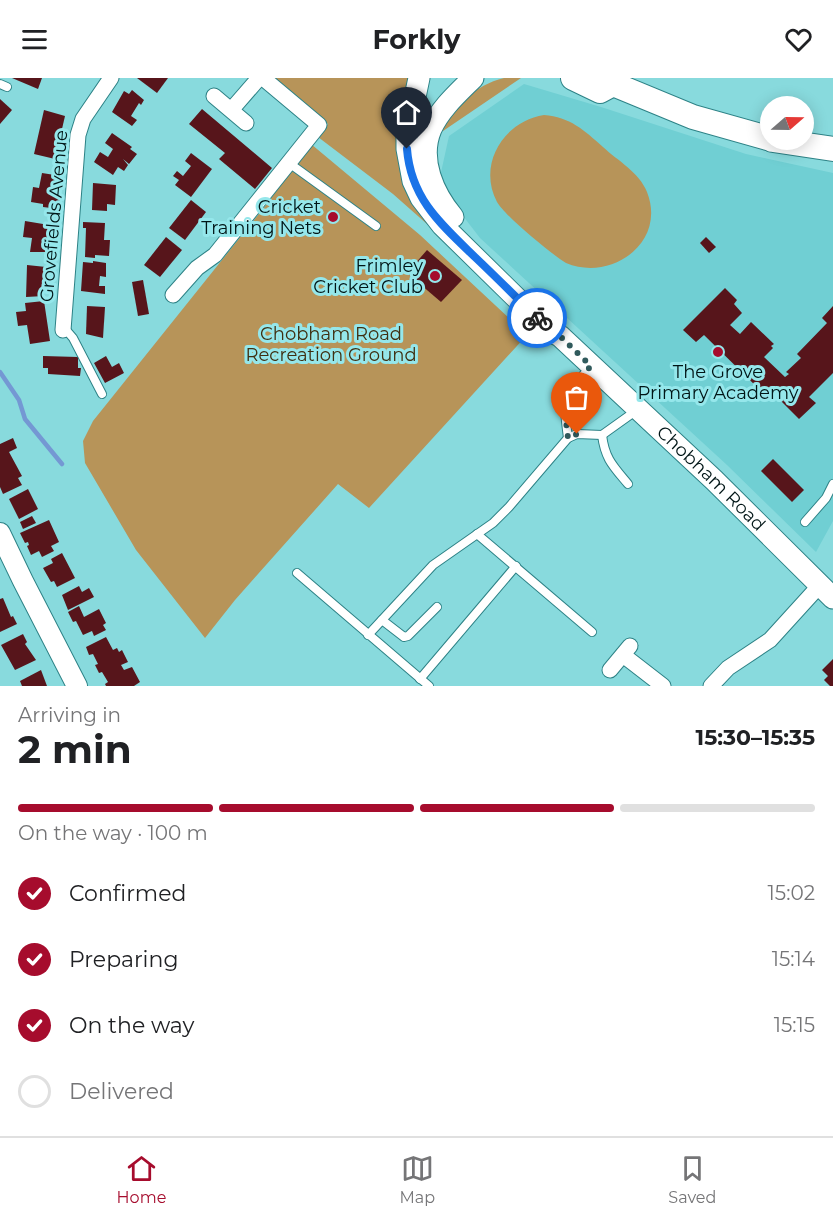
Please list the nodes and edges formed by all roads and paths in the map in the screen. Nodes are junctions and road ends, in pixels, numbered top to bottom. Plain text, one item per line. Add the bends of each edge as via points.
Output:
1 (111, 78) edge
2 (261, 78) edge
3 (419, 78) edge
4 (473, 78) edge
5 (573, 78) edge
6 (611, 81) edge
7 (214, 96) dead end
8 (231, 109) junction
9 (246, 123) dead end
10 (760, 136) edge
11 (814, 146) edge
12 (833, 149) edge
13 (289, 162) junction
14 (376, 226) dead end
15 (173, 296) dead end
16 (63, 330) joint
17 (560, 336) junction
18 (591, 366) junction
19 (102, 394) dead end
20 (638, 410) junction
21 (602, 435) junction
22 (568, 438) junction
23 (628, 484) dead end
24 (833, 484) edge
25 (805, 522) dead end
26 (0, 533) edge
27 (477, 534) junction
28 (516, 566) junction
29 (297, 573) dead end
30 (827, 591) edge
31 (437, 607) dead end
32 (382, 620) junction
33 (592, 632) dead end
34 (368, 635) junction
35 (610, 670) dead end
36 (420, 679) junction
37 (77, 686) edge
38 (429, 686) edge
39 (663, 686) edge
40 (711, 686) edge

1 - 16 street, Grovefields Avenue via 83,119 78,135
2 - 8 street
2 - 13 street via 319,125
3 - 17 main road, Chobham Road via 407,149 413,181 421,198 464,247 551,332
4 - 17 main road, Chobham Road via 447,104 430,130 428,165 434,189 458,222 558,324
5 - 6 main road via 600,91
6 - 10 main road via 693,117
7 - 8 street
8 - 9 street
11 - 12 main road
13 - 14 lane
13 - 15 street via 214,255
16 - 19 lane via 73,338
17 - 18 main road, Chobham Road
18 - 20 main road, Chobham Road
18 - 22 lane via 565,399
20 - 21 lane
20 - 30 main road, Chobham Road
21 - 22 lane via 577,434
21 - 23 lane via 608,460
22 - 27 lane via 509,507
24 - 25 lane
26 - 37 street
27 - 28 lane
27 - 32 lane via 433,565
28 - 33 lane
28 - 36 lane
29 - 34 lane
30 - 40 street via 770,640 728,668
31 - 32 lane via 404,637
32 - 34 lane
34 - 36 lane
35 - 39 street via 626,650
36 - 38 lane

